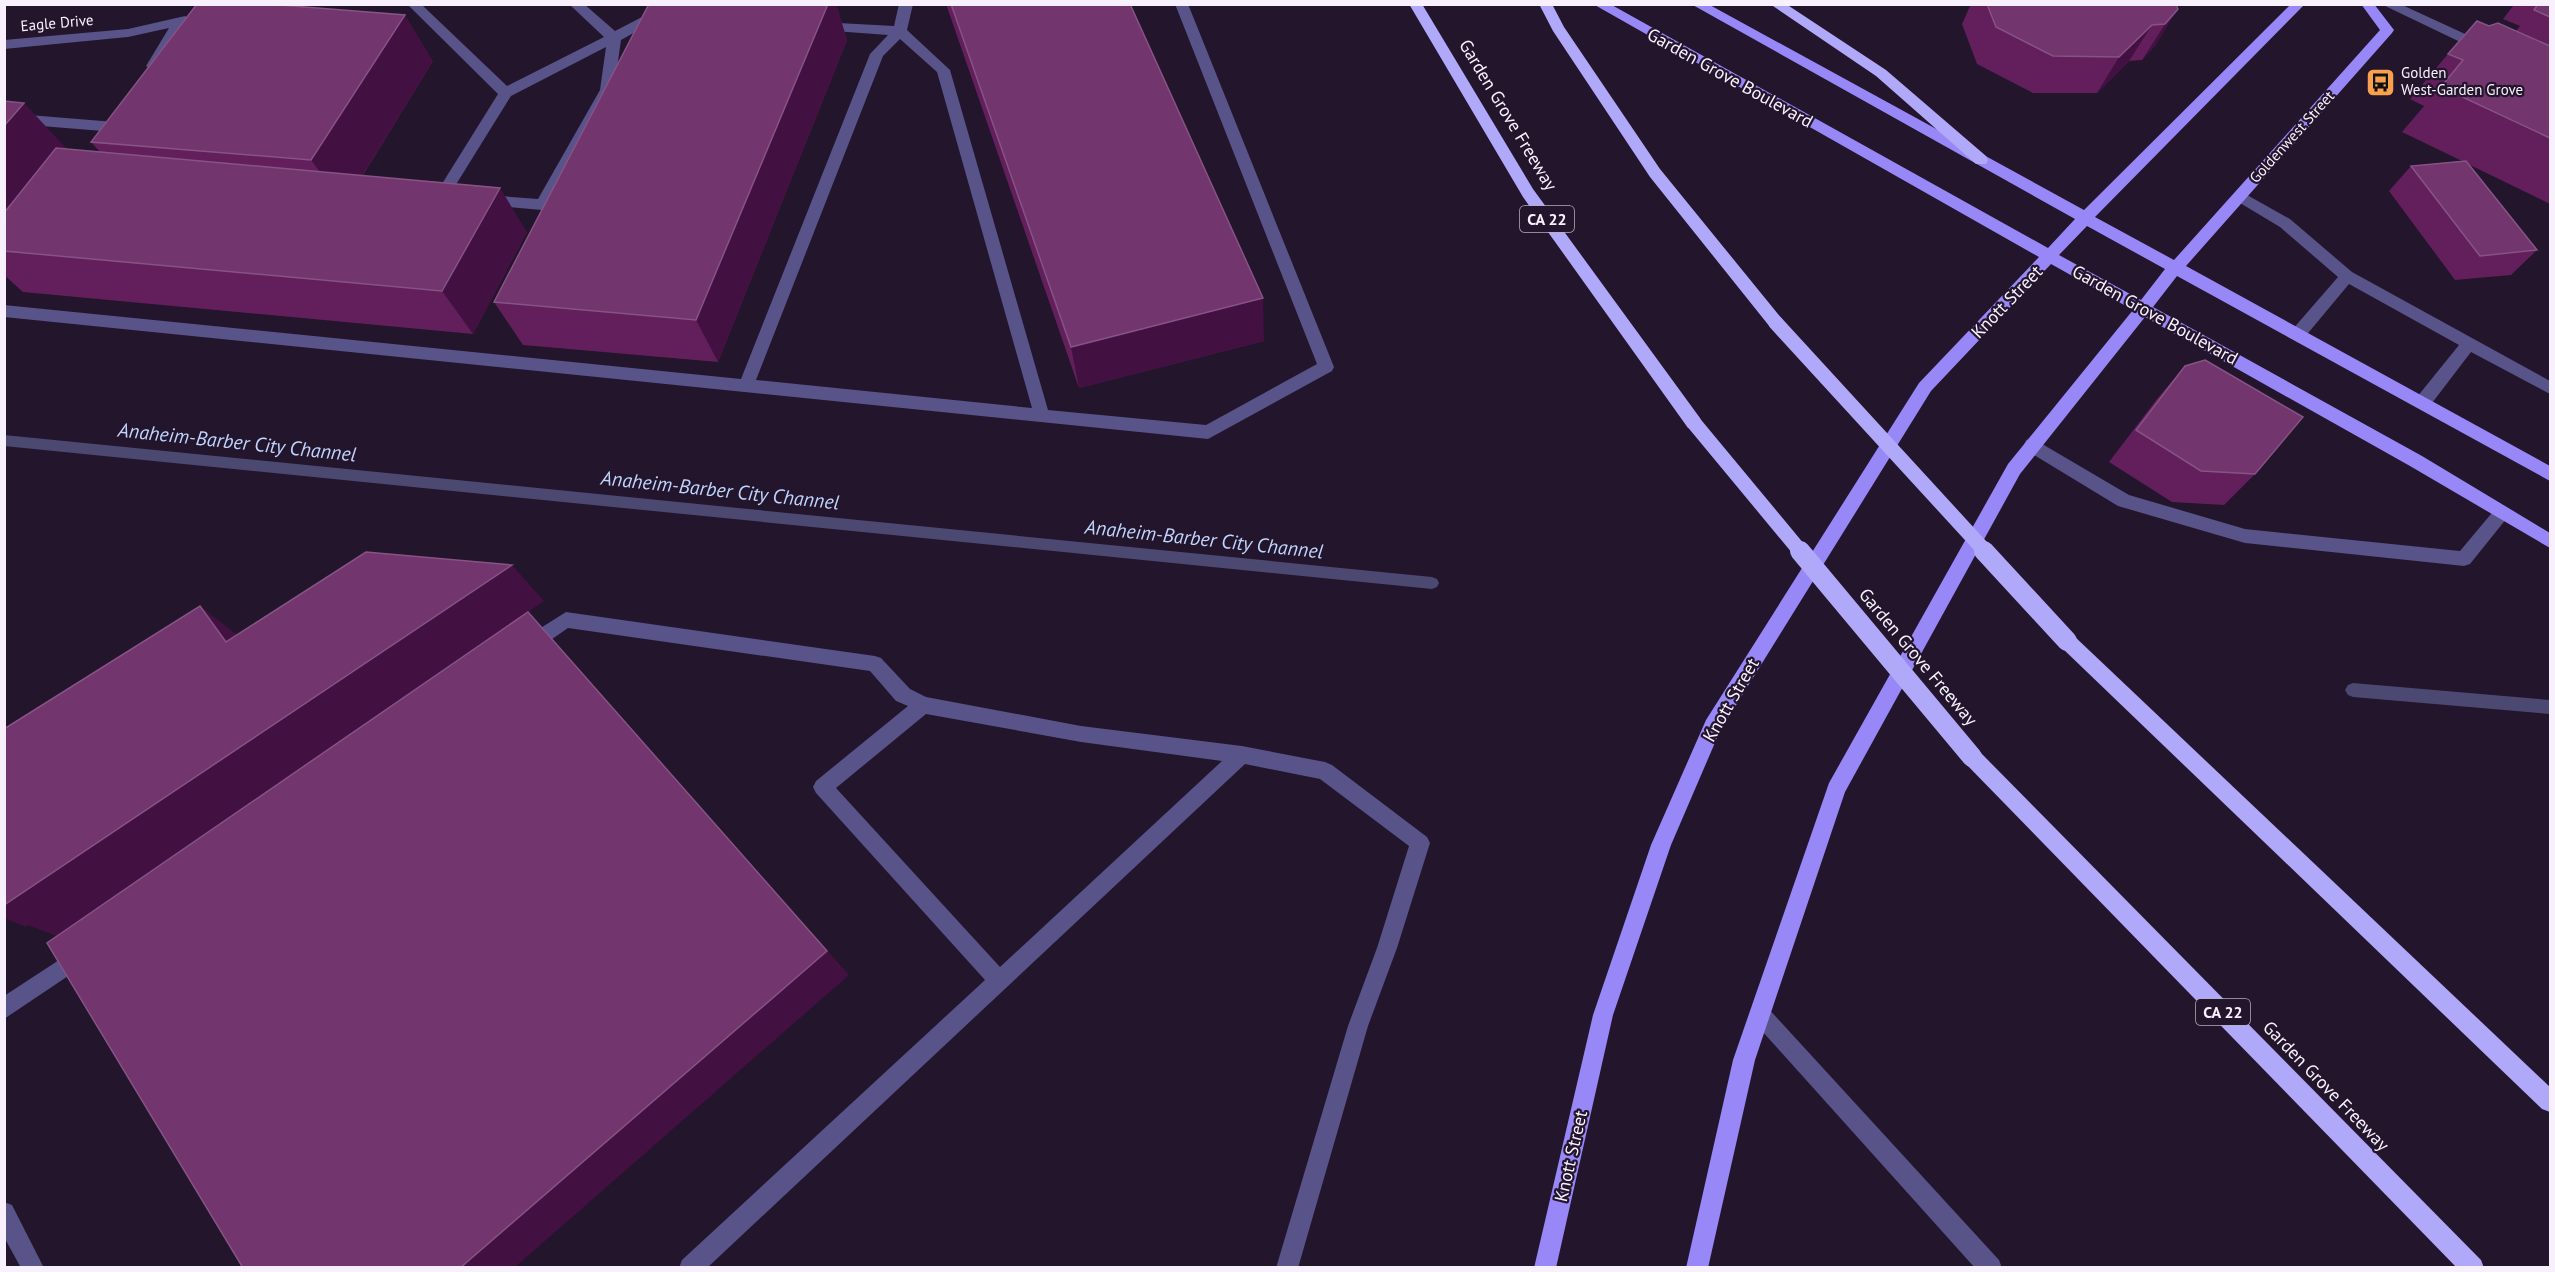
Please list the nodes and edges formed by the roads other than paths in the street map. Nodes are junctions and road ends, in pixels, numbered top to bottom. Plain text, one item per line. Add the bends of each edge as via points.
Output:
1 (413, 4) edge
2 (575, 4) edge
3 (906, 4) edge
4 (1181, 4) edge
5 (1415, 4) edge
6 (1545, 4) edge
7 (1599, 4) edge
8 (1697, 4) edge
9 (1776, 4) edge
10 (2299, 4) edge
11 (2367, 4) edge
12 (2387, 4) edge
13 (679, 11) edge
14 (201, 17) edge
15 (180, 21) junction
16 (807, 25) edge
17 (900, 31) junction
18 (614, 38) junction
19 (4, 45) edge
20 (2496, 54) edge
21 (145, 79) edge
22 (506, 93) junction
23 (4, 118) edge
24 (105, 143) edge
25 (1981, 160) junction
26 (2240, 196) junction
27 (2085, 218) junction
28 (2050, 257) junction
29 (2175, 268) junction
30 (2348, 276) junction
31 (2141, 308) junction
32 (4, 311) edge
33 (2298, 334) junction
34 (2469, 344) junction
35 (746, 386) junction
36 (2550, 388) edge
37 (2423, 402) junction
38 (1042, 416) junction
39 (2032, 445) junction
40 (2550, 474) edge
41 (2502, 513) junction
42 (2550, 541) edge
43 (507, 660) edge
44 (923, 705) junction
45 (1242, 756) junction
46 (100, 942) edge
47 (1000, 982) junction
48 (4, 1009) edge
49 (1760, 1014) junction
50 (2550, 1101) edge
51 (4, 1213) edge
52 (33, 1268) edge
53 (690, 1268) edge
54 (1287, 1268) edge
55 (1545, 1268) edge
56 (1697, 1268) edge
57 (1991, 1268) edge
58 (2473, 1268) edge

1 - 22 street
2 - 18 street
3 - 17 street
4 - 38 street via 1326,367 1208,432
5 - 58 highway, Garden Grove Freeway / CA 22, bridge via 1528,194 1694,423 1972,757
6 - 50 highway, bridge via 1655,172 1776,323 2067,641
7 - 28 main road, Garden Grove Boulevard
8 - 25 main road
9 - 25 highway via 1881,73
10 - 27 main road
11 - 26 main road, Goldenwest Street via 2387,30
12 - 20 street
13 - 18 street via 657,16
14 - 15 street, Eagle Drive
15 - 19 street, Eagle Drive via 128,33
15 - 21 street
16 - 17 street
17 - 35 street via 877,54
17 - 38 street via 944,70
18 - 22 street
18 - 22 street via 607,90 542,205 442,195
23 - 24 street via 118,122
25 - 27 main road
26 - 29 main road, Goldenwest Street
26 - 30 street via 2285,223
27 - 28 main road, Knott Street
27 - 29 main road
28 - 31 main road, Garden Grove Boulevard
28 - 55 main road, Knott Street via 1925,387 1713,726 1661,844 1603,1015
29 - 31 main road
29 - 33 main road
30 - 33 street
30 - 34 street
31 - 39 main road
31 - 41 main road, Garden Grove Boulevard
32 - 35 street
33 - 37 main road
34 - 36 street
34 - 37 street
35 - 38 street
37 - 40 main road
39 - 41 street via 2124,501 2245,536 2464,559
39 - 49 main road via 2014,469 1836,789
41 - 42 main road, Garden Grove Boulevard
43 - 44 street via 566,620 875,664 903,695
44 - 45 street via 1081,734
44 - 47 street via 823,786
45 - 47 street
45 - 54 street via 1325,771 1420,843 1358,1026
46 - 48 street
47 - 53 street
49 - 56 main road via 1744,1060
49 - 57 street
51 - 52 street

